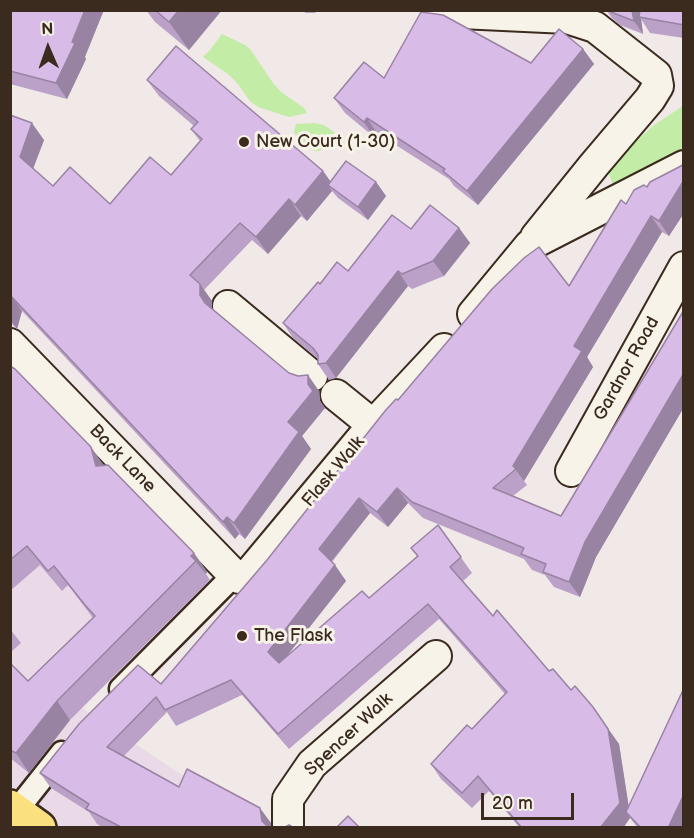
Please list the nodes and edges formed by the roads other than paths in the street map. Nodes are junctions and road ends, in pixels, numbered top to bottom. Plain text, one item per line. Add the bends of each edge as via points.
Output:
1 (439, 12) edge
2 (684, 166) edge
3 (530, 245) junction
4 (684, 267) edge
5 (228, 306) dead end
6 (10, 344) edge
7 (312, 376) dead end
8 (336, 395) dead end
9 (373, 425) junction
10 (571, 471) dead end
11 (234, 575) junction
12 (436, 656) dead end
13 (104, 705) edge
14 (73, 739) edge
15 (22, 815) edge
16 (288, 828) edge

1 - 3 street via 567,18 594,27 656,75 658,86 650,99
2 - 3 street, Flask Walk
3 - 9 street, Flask Walk
4 - 10 street, Gardnor Road
5 - 7 street
6 - 11 street, Back Lane
8 - 9 street
9 - 11 street, Flask Walk via 247,576
11 - 13 street, Flask Walk
12 - 16 street, Spencer Walk via 312,764 288,799
14 - 15 street

